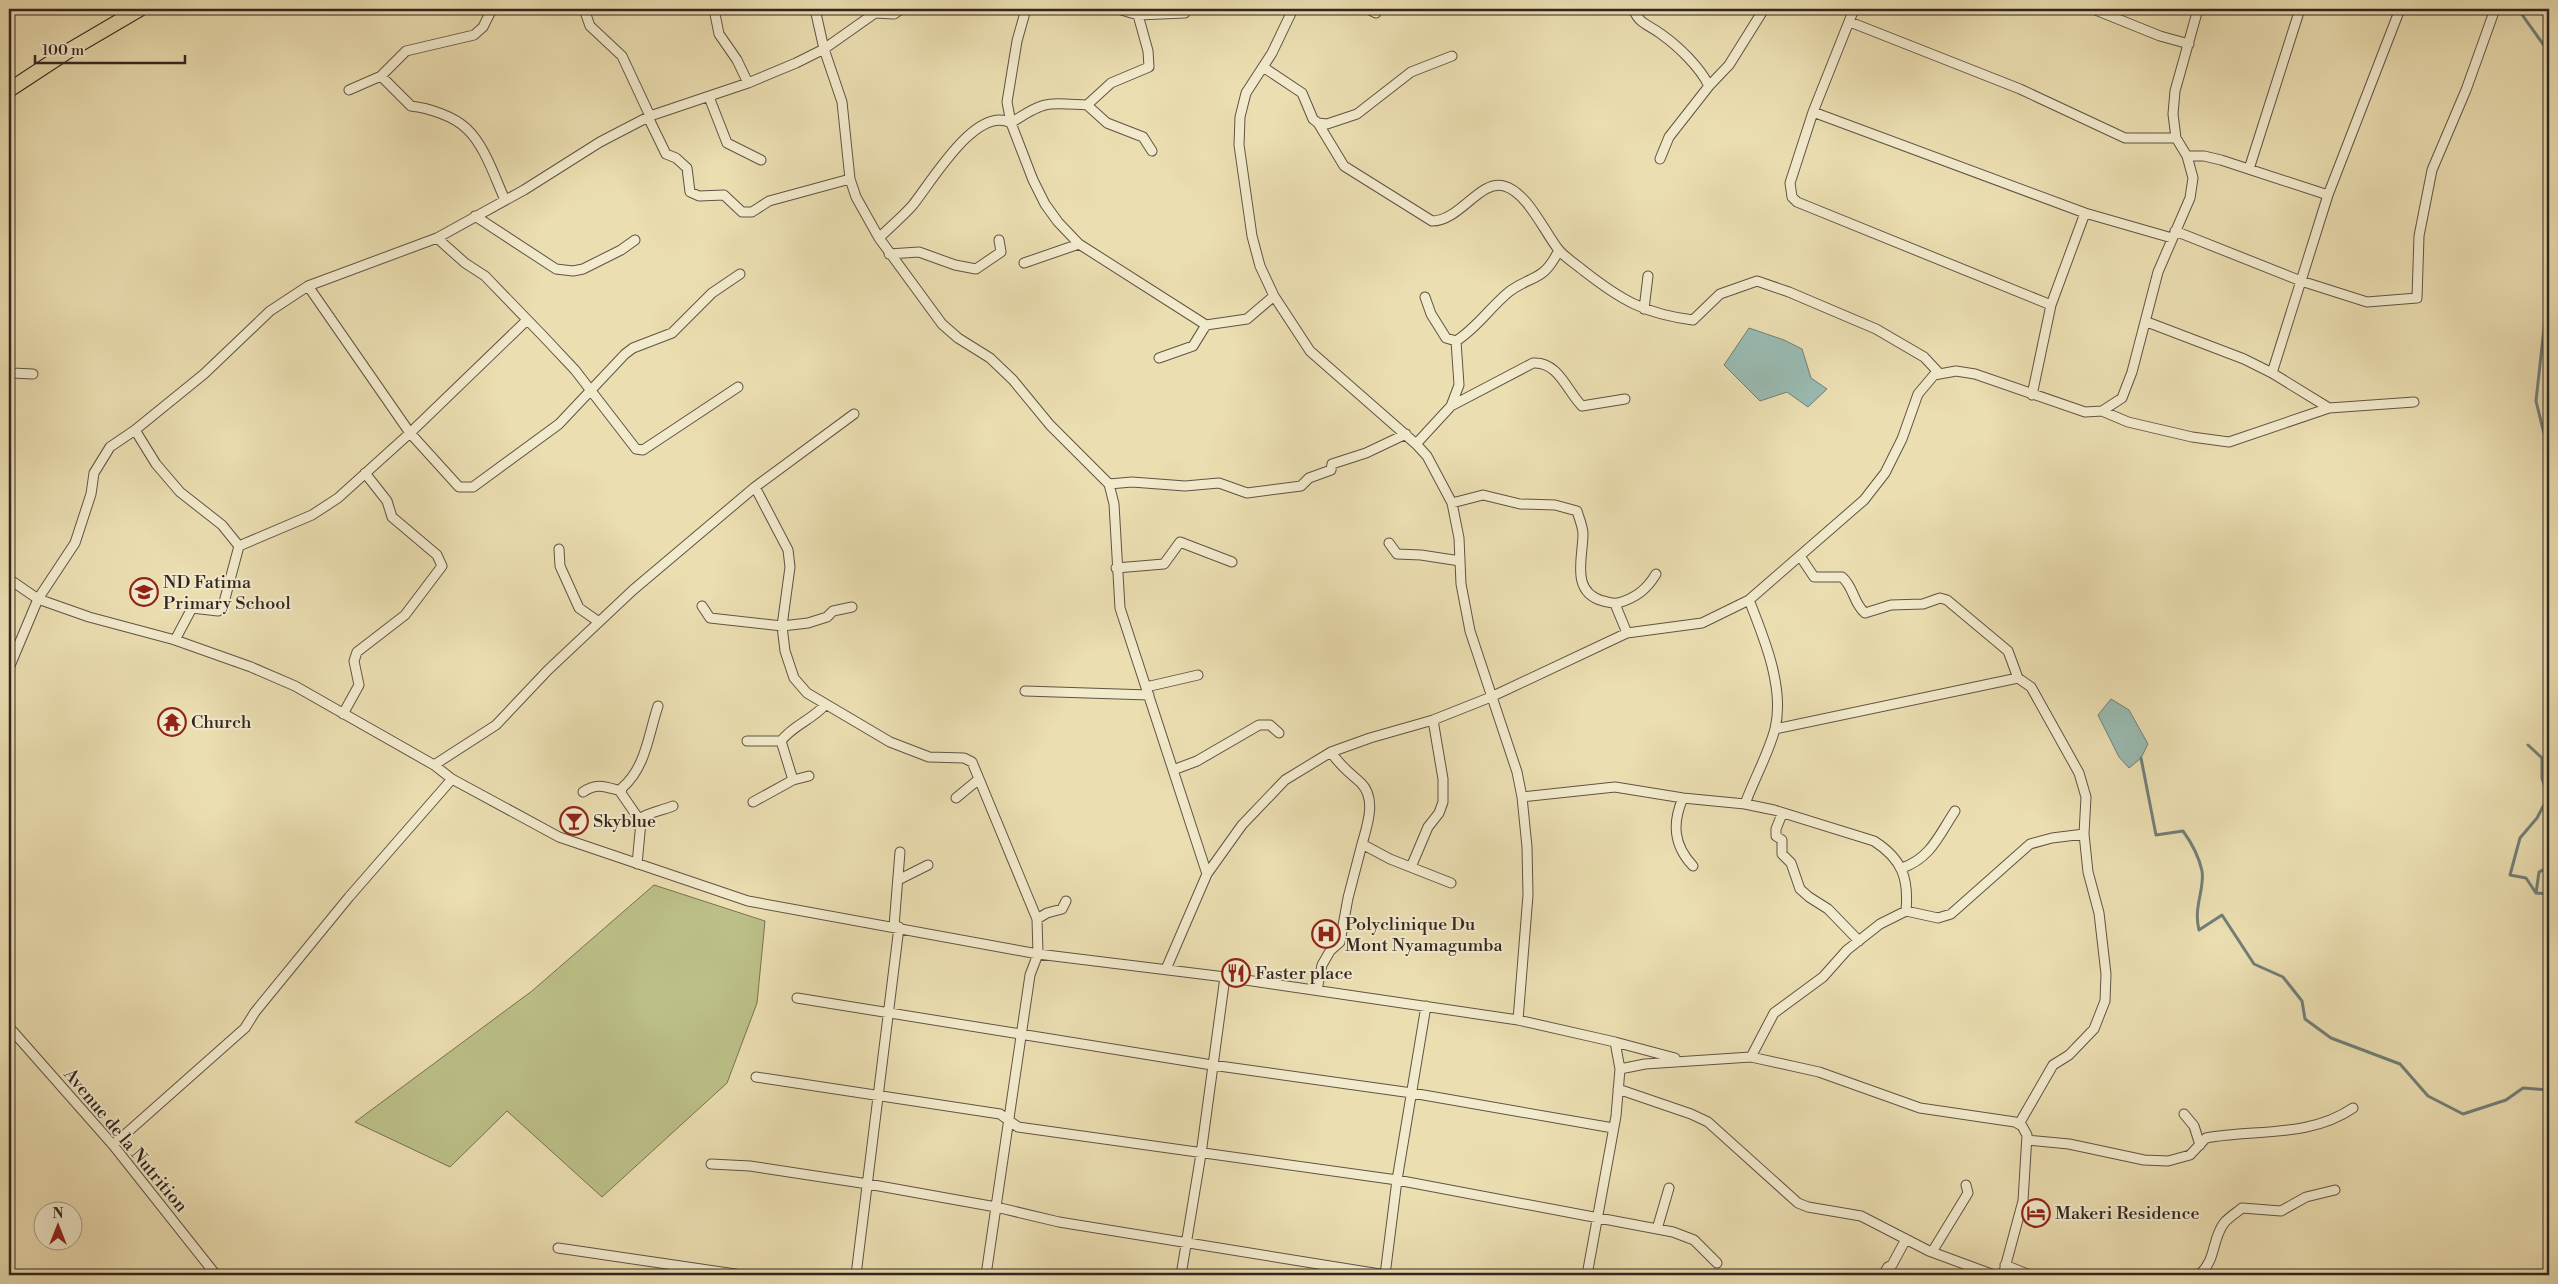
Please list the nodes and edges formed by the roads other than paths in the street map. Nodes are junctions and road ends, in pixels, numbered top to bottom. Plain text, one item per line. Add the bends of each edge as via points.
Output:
1 (140, 9) edge
2 (492, 9) edge
3 (584, 9) edge
4 (714, 9) edge
5 (814, 9) edge
6 (901, 9) edge
7 (1026, 9) edge
8 (1118, 9) edge
9 (1293, 9) edge
10 (1633, 9) edge
11 (1764, 9) edge
12 (1854, 9) edge
13 (2093, 9) edge
14 (2198, 9) edge
15 (2300, 9) edge
16 (2400, 9) edge
17 (2495, 9) edge
18 (1185, 13) dead end
19 (1138, 15) junction
20 (1850, 22) junction
21 (2189, 44) junction
22 (824, 49) junction
23 (1452, 56) dead end
24 (1263, 67) junction
25 (381, 76) junction
26 (748, 83) junction
27 (1708, 86) junction
28 (9, 90) edge
29 (349, 90) dead end
30 (709, 97) junction
31 (1087, 105) junction
32 (1813, 112) junction
33 (649, 116) junction
34 (1011, 123) junction
35 (1318, 123) junction
36 (2176, 138) junction
37 (1152, 151) dead end
38 (2188, 156) junction
39 (1660, 159) dead end
40 (761, 160) dead end
41 (2249, 169) junction
42 (850, 180) junction
43 (2328, 195) junction
44 (505, 200) junction
45 (2085, 212) junction
46 (475, 216) junction
47 (2173, 235) junction
48 (436, 238) junction
49 (878, 238) junction
50 (635, 240) dead end
51 (999, 240) dead end
52 (1079, 244) junction
53 (1559, 250) junction
54 (889, 254) junction
55 (1024, 263) dead end
56 (740, 274) dead end
57 (1648, 276) dead end
58 (2301, 281) junction
59 (308, 286) junction
60 (1274, 296) junction
61 (1425, 297) dead end
62 (2051, 305) junction
63 (1644, 309) junction
64 (526, 321) junction
65 (2146, 322) junction
66 (1206, 325) junction
67 (1456, 340) junction
68 (1159, 358) dead end
69 (9, 368) edge
70 (1939, 373) junction
71 (2272, 373) junction
72 (33, 374) dead end
73 (738, 388) dead end
74 (589, 390) junction
75 (2032, 395) junction
76 (1625, 399) dead end
77 (2414, 402) dead end
78 (1451, 406) junction
79 (2329, 408) junction
80 (2102, 411) junction
81 (854, 414) dead end
82 (136, 430) junction
83 (410, 434) junction
84 (1406, 434) junction
85 (1416, 444) junction
86 (365, 473) junction
87 (1109, 484) junction
88 (755, 487) junction
89 (1452, 503) junction
90 (1389, 543) dead end
91 (239, 546) junction
92 (559, 549) dead end
93 (1800, 556) junction
94 (1460, 561) junction
95 (1232, 562) dead end
96 (1116, 568) junction
97 (1656, 574) dead end
98 (9, 579) edge
99 (38, 599) junction
100 (1749, 600) junction
101 (1615, 604) junction
102 (702, 606) dead end
103 (852, 607) dead end
104 (599, 622) junction
105 (782, 626) junction
106 (1627, 633) junction
107 (175, 640) junction
108 (9, 668) edge
109 (1198, 675) dead end
110 (2018, 678) junction
111 (1025, 691) dead end
112 (1148, 691) junction
113 (1491, 697) junction
114 (825, 704) junction
115 (658, 706) dead end
116 (343, 714) junction
117 (1433, 720) junction
118 (1775, 729) junction
119 (1278, 733) dead end
120 (747, 741) dead end
121 (781, 741) junction
122 (1332, 752) junction
123 (434, 765) junction
124 (1173, 770) junction
125 (809, 776) dead end
126 (452, 779) junction
127 (980, 779) junction
128 (793, 780) junction
129 (622, 791) junction
130 (583, 792) dead end
131 (1522, 797) junction
132 (956, 798) dead end
133 (1683, 798) junction
134 (753, 802) dead end
135 (1746, 804) junction
136 (673, 806) dead end
137 (1955, 811) dead end
138 (1782, 814) junction
139 (639, 819) junction
140 (2084, 834) junction
141 (1362, 844) junction
142 (900, 852) dead end
143 (637, 864) junction
144 (928, 865) dead end
145 (1411, 866) junction
146 (1693, 866) dead end
147 (1902, 868) junction
148 (1207, 874) junction
149 (898, 880) junction
150 (1451, 883) dead end
151 (1066, 901) dead end
152 (1906, 911) junction
153 (1037, 918) junction
154 (896, 927) junction
155 (1859, 941) junction
156 (1038, 954) junction
157 (1166, 969) junction
158 (1224, 977) junction
159 (1317, 990) junction
160 (797, 998) dead end
161 (1426, 1006) junction
162 (888, 1013) junction
163 (1518, 1020) junction
164 (9, 1027) edge
165 (1022, 1035) junction
166 (1615, 1042) junction
167 (1751, 1057) junction
168 (1689, 1060) junction
169 (1212, 1065) junction
170 (1620, 1069) junction
171 (756, 1077) dead end
172 (1618, 1089) junction
173 (1412, 1093) junction
174 (877, 1096) junction
175 (2353, 1108) dead end
176 (2184, 1114) dead end
177 (1009, 1121) junction
178 (2019, 1124) junction
179 (1613, 1128) junction
180 (2027, 1140) junction
181 (113, 1145) junction
182 (2200, 1145) junction
183 (1202, 1154) junction
184 (711, 1164) dead end
185 (1397, 1180) junction
186 (868, 1184) junction
187 (1966, 1185) dead end
188 (1669, 1188) dead end
189 (2335, 1190) dead end
190 (996, 1207) junction
191 (1597, 1218) junction
192 (1657, 1229) junction
193 (1906, 1239) junction
194 (1188, 1244) junction
195 (558, 1248) dead end
196 (1932, 1252) junction
197 (1717, 1263) dead end
198 (2005, 1265) junction
199 (728, 1274) edge
200 (216, 1275) edge
201 (742, 1275) edge
202 (856, 1275) edge
203 (986, 1275) edge
204 (1181, 1275) edge
205 (1385, 1275) edge
206 (1587, 1275) edge
207 (1883, 1275) edge
208 (1994, 1275) edge
209 (2003, 1275) edge
210 (2030, 1275) edge
211 (2199, 1275) edge

1 - 28 main road
2 - 25 street via 483,27 474,35 406,51
3 - 33 street via 590,26 622,56
4 - 26 street via 719,34
5 - 22 street
6 - 22 street via 894,14 875,13
7 - 34 street via 1008,87
8 - 19 street
9 - 24 street
10 - 27 street via 1638,20 1661,34 1703,74
11 - 27 street via 1729,65
12 - 20 street
13 - 21 street
14 - 21 street
15 - 41 street
16 - 43 street
17 - 58 street via 2466,90 2432,170 2419,236 2417,298 2367,302
18 - 19 street
19 - 31 street via 1148,51 1148,67 1112,83
20 - 32 street
20 - 36 street via 2020,89 2125,138
21 - 36 street via 2175,91
22 - 26 street
22 - 42 street via 842,102
23 - 35 street via 1411,72 1357,114 1327,124
24 - 35 street via 1302,93 1313,119
24 - 60 street via 1246,94 1240,117 1239,145 1252,236 1260,266
25 - 29 street
25 - 44 street via 411,106 429,108 467,129 482,150
26 - 30 street
27 - 39 street via 1669,137
30 - 33 street
30 - 40 street via 727,143
31 - 34 street via 1048,103 1033,108
31 - 37 street via 1107,122 1142,137
32 - 45 street
32 - 62 street via 1790,183 1792,197 1797,202
33 - 42 street via 666,154 687,168 690,192 699,196 724,195 742,212 752,212 769,201
33 - 44 street
34 - 49 street via 1003,119 987,121 967,137 934,174 912,206
34 - 52 street via 1045,204
35 - 53 street via 1344,166 1423,217 1441,221 1486,188 1503,185 1534,212
36 - 38 street
38 - 41 street via 2204,156
38 - 47 street via 2193,178 2190,198
41 - 43 street
42 - 49 street
43 - 58 street
44 - 46 street
45 - 47 street
45 - 62 street
46 - 48 street
46 - 50 street via 556,269 583,269
47 - 58 street
47 - 65 street via 2158,272
48 - 59 street
48 - 64 street via 465,264 485,276
49 - 54 street
51 - 54 street via 1001,252 976,270 919,252
52 - 55 street
52 - 66 street
53 - 63 street via 1614,295
53 - 67 street via 1552,264 1538,277 1511,290
54 - 87 street via 942,324 990,358 1013,380 1050,426
56 - 74 street via 712,292 672,333 625,354
57 - 63 street
58 - 71 street
59 - 82 street via 270,311 204,374
59 - 83 street
60 - 66 street via 1247,319
60 - 84 street via 1310,351
61 - 67 street via 1446,338
62 - 75 street
63 - 70 street via 1693,320 1720,294 1757,281 1876,329 1924,357
64 - 74 street via 562,356
64 - 83 street
65 - 71 street
65 - 80 street via 2122,398
66 - 68 street via 1194,346
67 - 78 street via 1459,385
69 - 72 street via 12,373
70 - 75 street via 1975,374
70 - 93 street via 1925,383 1918,394 1902,439 1885,473 1864,500
71 - 79 street
73 - 74 street via 643,450 636,449
74 - 83 street via 559,424 473,487 459,487
75 - 80 street via 2085,412
76 - 78 street via 1582,406 1550,366 1533,363
77 - 79 street
78 - 85 street
79 - 80 street via 2229,442 2128,422
81 - 88 street
82 - 91 street via 156,464 180,492 222,525
82 - 99 street via 110,447 94,474 75,543
83 - 86 street
84 - 85 street
84 - 87 street via 1366,453 1332,464 1332,470 1309,478 1301,486 1284,489 1247,493 1219,483 1185,486 1132,482
85 - 89 street via 1427,456
86 - 91 street via 338,498 312,515
86 - 116 street via 387,500 392,517 437,555 442,566 406,615 357,652 354,661 359,685
87 - 96 street via 1114,504
88 - 104 street
88 - 105 street via 788,550 790,567
89 - 94 street
89 - 101 street via 1483,495 1520,504 1555,505 1577,511 1583,532 1579,566 1581,579 1587,592
90 - 94 street via 1398,554
91 - 107 street via 223,606 218,611 192,608
92 - 104 street via 560,566 579,608
93 - 100 street
93 - 110 street via 1814,577 1842,577 1849,583 1858,607 1865,613 1891,605 1923,604 1940,598 1947,600 2008,651
94 - 113 street via 1470,631
95 - 96 street via 1180,542 1164,564
96 - 112 street via 1120,608
97 - 101 street via 1636,596
98 - 99 street
99 - 107 street via 89,617
99 - 108 street
100 - 106 street via 1702,623
100 - 118 street via 1770,664 1777,707
101 - 106 street
102 - 105 street via 710,618
103 - 105 street via 833,611 827,617
104 - 123 street via 496,725
105 - 114 street via 785,651 794,678 807,693
106 - 113 street
107 - 116 street via 272,676
109 - 112 street
110 - 118 street
110 - 140 street via 2031,687 2079,773 2086,797
111 - 112 street
112 - 124 street
113 - 117 street
113 - 131 street via 1517,772
114 - 121 street
114 - 127 street via 911,751 929,757 964,758 972,762
115 - 129 street via 643,760
116 - 123 street
117 - 122 street
117 - 145 street via 1443,779 1443,802
118 - 135 street
119 - 124 street via 1270,725 1259,725 1197,761
120 - 121 street
121 - 128 street
122 - 141 street via 1338,764 1363,785 1368,795 1370,810
122 - 148 street via 1285,780 1242,824
123 - 126 street
124 - 148 street
125 - 128 street
126 - 143 street via 560,837
126 - 181 street via 349,897 245,1028
127 - 132 street
127 - 153 street
128 - 134 street
129 - 130 street via 601,785
129 - 139 street
131 - 133 street via 1615,787
131 - 163 street via 1528,895
133 - 135 street
133 - 146 street via 1674,819 1674,828 1684,857
135 - 138 street
136 - 139 street
137 - 147 street via 1926,856
138 - 147 street via 1874,841 1886,848
138 - 155 street via 1776,836 1782,840 1782,854 1791,863 1800,889 1828,909
139 - 143 street via 642,827
140 - 152 street via 2030,844 1951,914 1944,917
140 - 178 street via 2090,884 2104,945 2105,1001 2094,1029 2053,1065
141 - 145 street
141 - 159 street via 1340,942 1322,965
142 - 149 street
143 - 154 street via 748,901
144 - 149 street
145 - 150 street via 1428,876
147 - 152 street via 1908,890
148 - 157 street
149 - 154 street
151 - 153 street via 1062,909
152 - 155 street via 1880,924
153 - 156 street
154 - 156 street
154 - 162 street
155 - 167 street via 1823,977 1774,1013
156 - 157 street
156 - 165 street via 1030,975
157 - 158 street
158 - 159 street
158 - 169 street
159 - 161 street
160 - 162 street
161 - 163 street
161 - 173 street
162 - 165 street
162 - 174 street
163 - 166 street
164 - 181 street, Avenue de la Nutrition
165 - 169 street
165 - 177 street
166 - 168 street
166 - 170 street
167 - 168 street
167 - 178 street via 1819,1072 1920,1108
168 - 170 street
169 - 173 street
169 - 183 street
170 - 172 street
171 - 174 street
172 - 179 street
172 - 193 street via 1708,1122 1798,1203 1860,1216
173 - 179 street
173 - 185 street
174 - 177 street via 1000,1114
174 - 186 street
175 - 182 street via 2319,1125 2206,1138
176 - 182 street via 2194,1126
177 - 183 street via 1018,1126
177 - 190 street
178 - 180 street
179 - 191 street
180 - 182 street via 2068,1144 2156,1161 2190,1155
180 - 198 street via 2023,1201
181 - 200 street, Avenue de la Nutrition
183 - 185 street
183 - 194 street
184 - 186 street via 750,1166
185 - 191 street
185 - 205 street
186 - 190 street
186 - 202 street
187 - 196 street via 1968,1193
188 - 192 street
189 - 211 street via 2306,1197 2281,1210 2242,1208 2224,1224 2212,1258
190 - 194 street via 1059,1222
190 - 203 street
191 - 192 street
191 - 206 street
192 - 197 street via 1694,1240
193 - 196 street
193 - 207 street
194 - 204 street
194 - 205 street
195 - 199 street
196 - 208 street
198 - 209 street
198 - 210 street
199 - 201 street

